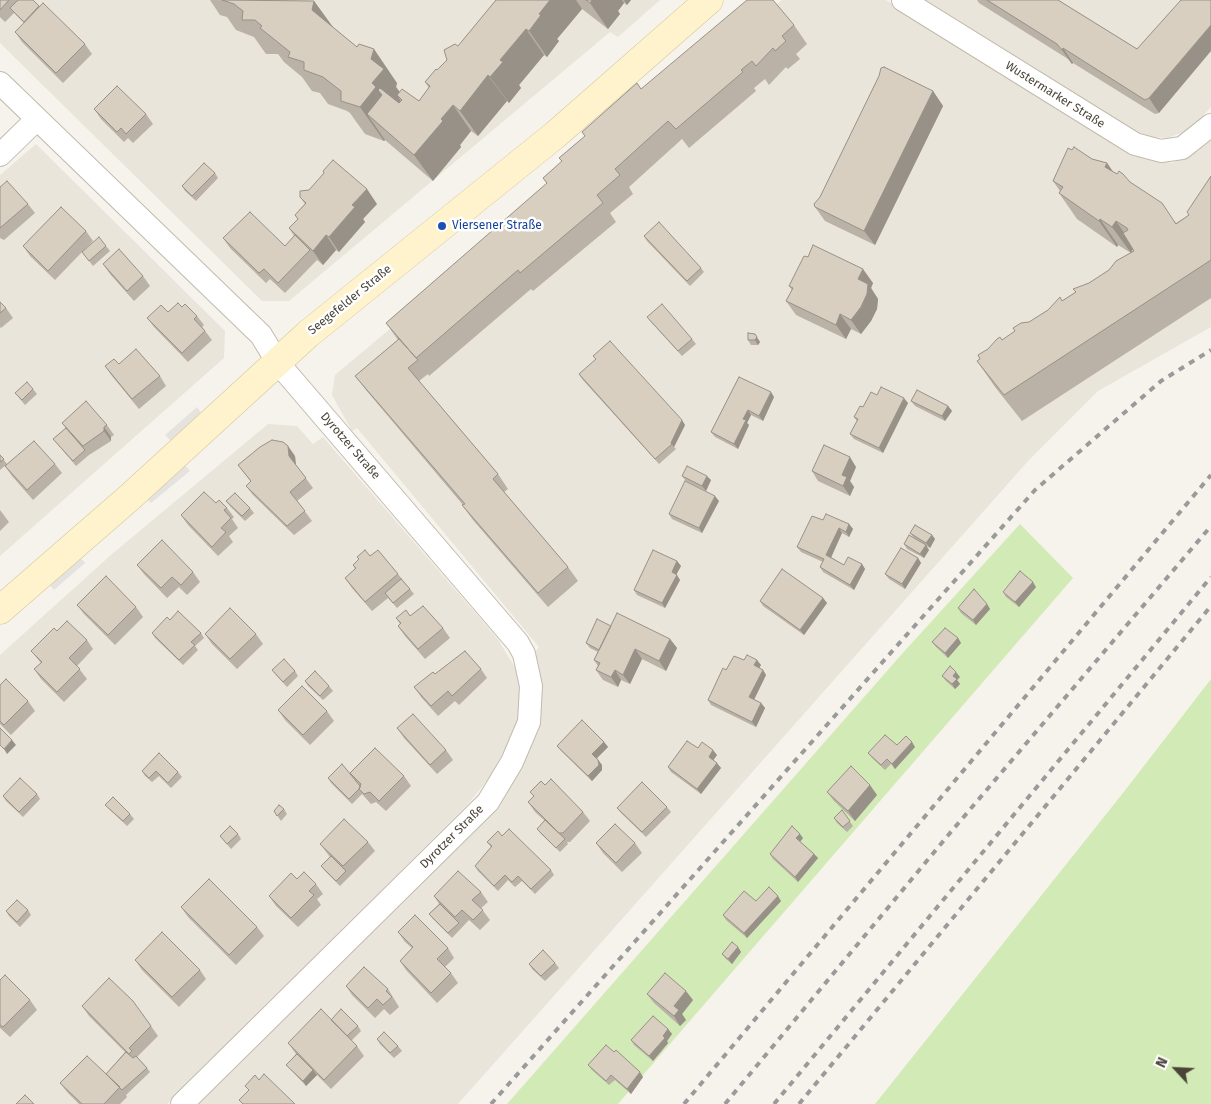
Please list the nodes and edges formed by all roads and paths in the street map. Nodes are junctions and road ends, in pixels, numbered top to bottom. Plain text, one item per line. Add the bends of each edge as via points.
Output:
1 (709, 0) edge
2 (903, 0) edge
3 (0, 83) edge
4 (37, 119) junction
5 (1211, 125) edge
6 (0, 155) edge
7 (278, 363) junction
8 (0, 610) edge
9 (182, 1104) edge

1 - 7 street, Seegefelder Straße via 554,135 350,299
2 - 5 street, Wustermarker Straße via 1135,144 1161,151 1182,148
3 - 4 street
4 - 6 street
4 - 7 street via 261,334
7 - 8 street, Seegefelder Straße
7 - 9 street, Dyrotzer Straße via 518,643 524,654 531,686 529,722 512,762 488,802

